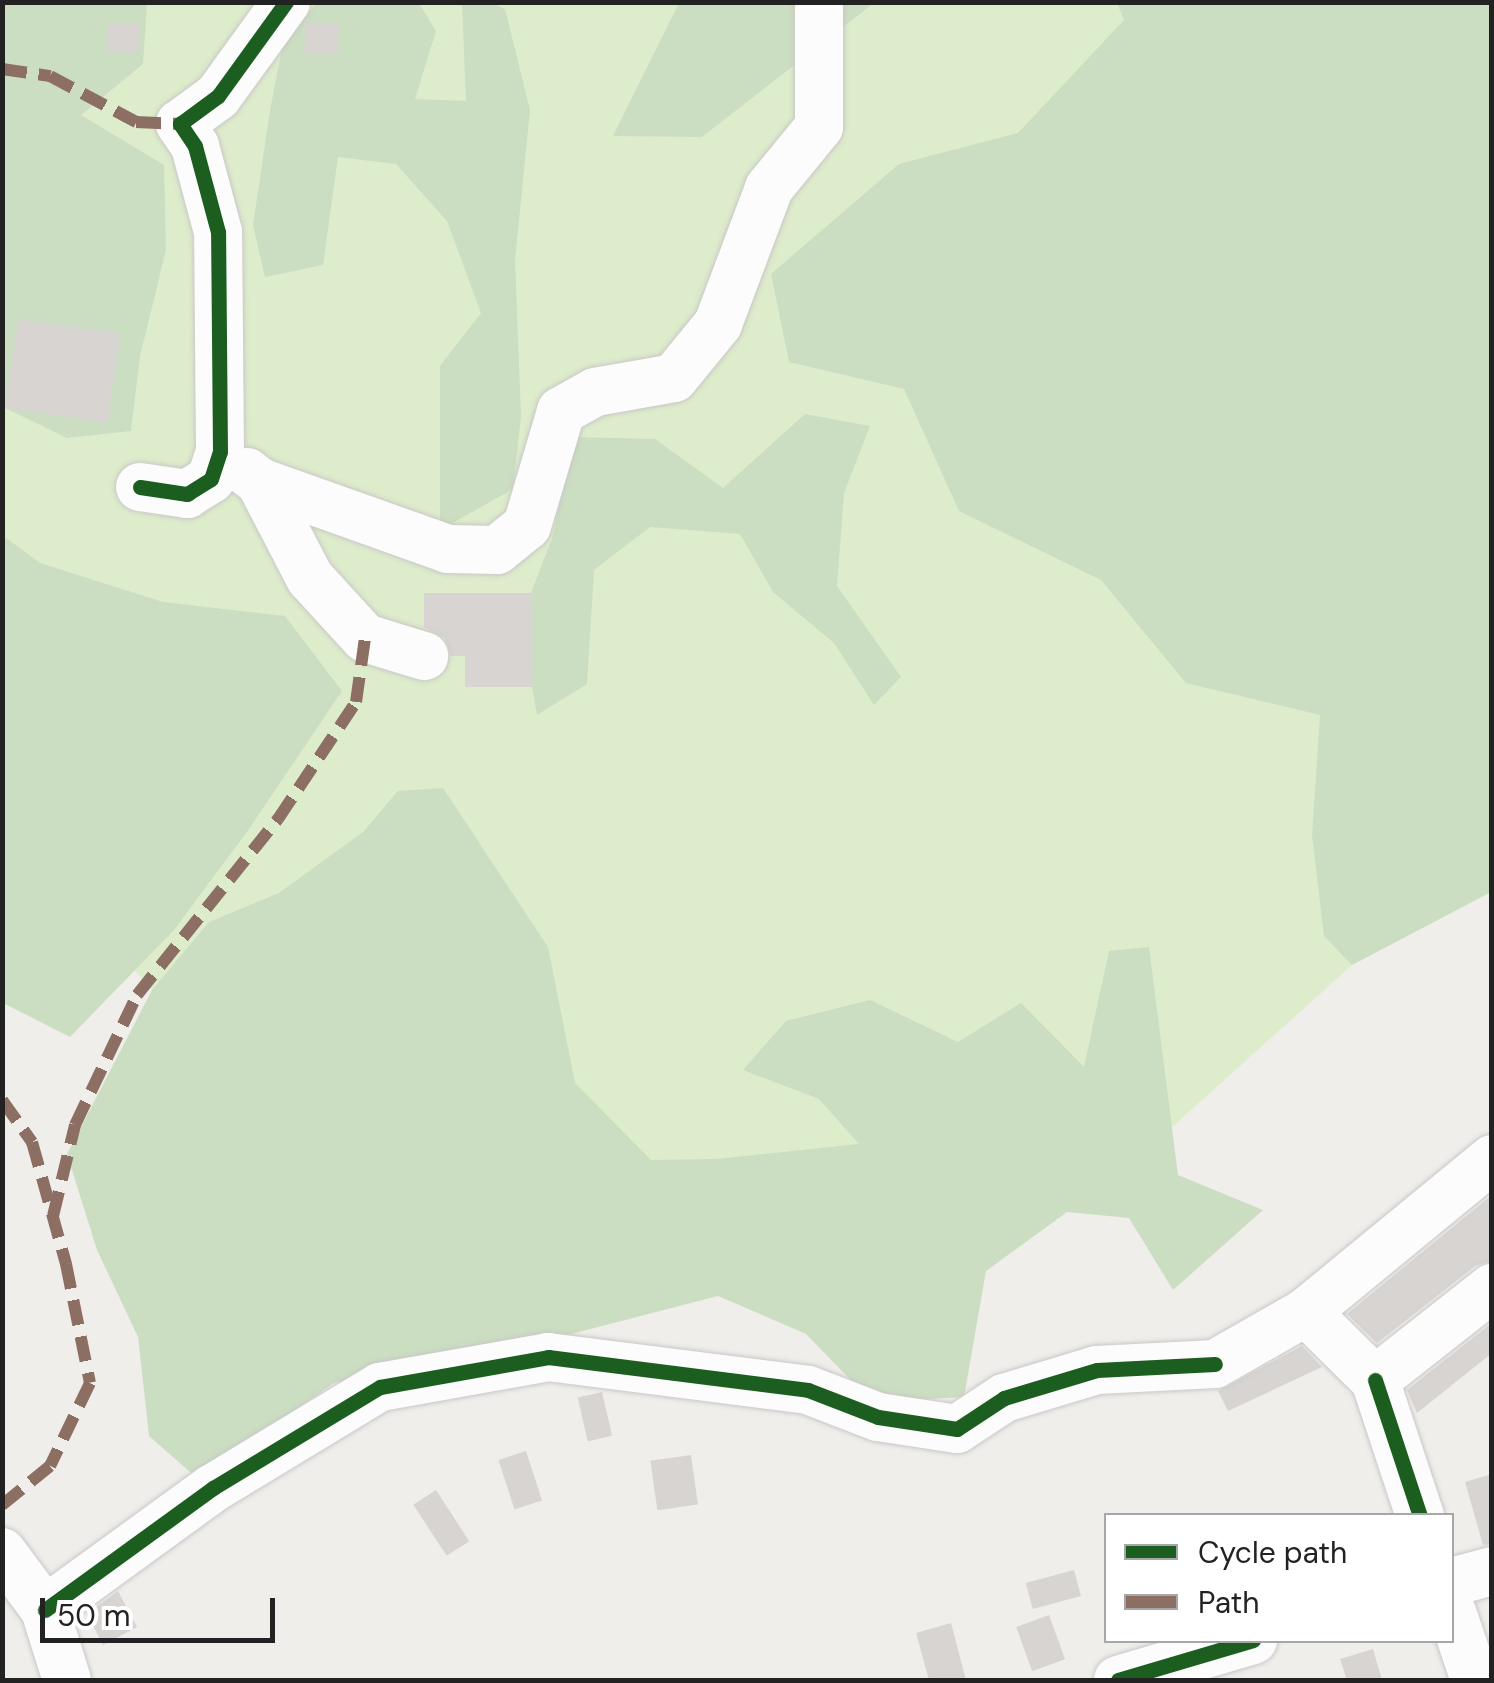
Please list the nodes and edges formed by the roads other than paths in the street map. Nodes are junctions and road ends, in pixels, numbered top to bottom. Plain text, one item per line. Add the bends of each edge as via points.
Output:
1 (286, 2) edge
2 (818, 2) edge
3 (220, 452) junction
4 (260, 482) junction
5 (140, 487) dead end
6 (424, 656) dead end
7 (1492, 1159) edge
8 (1492, 1288) edge
9 (1306, 1312) junction
10 (1375, 1380) junction
11 (1419, 1513) edge
12 (2, 1552) edge
13 (1492, 1570) edge
14 (1454, 1581) edge
15 (45, 1610) junction
16 (1454, 1618) edge
17 (1243, 1643) edge
18 (67, 1680) edge
19 (1118, 1680) edge
20 (1475, 1680) edge

1 - 3 street via 218,96 180,124 195,146 218,232
2 - 4 street via 819,126 769,188 718,324 674,378 595,392 561,411 527,526 497,550 448,549
3 - 4 street
3 - 5 street via 211,480 187,494
4 - 6 street via 310,578 365,638
7 - 9 street
8 - 10 street
9 - 10 street
9 - 15 street via 1214,1364 1097,1370 1004,1398 956,1429 878,1417 808,1390 548,1356 380,1387 213,1488
10 - 11 street
12 - 15 street
13 - 14 street
15 - 18 street
16 - 20 street
17 - 19 street

